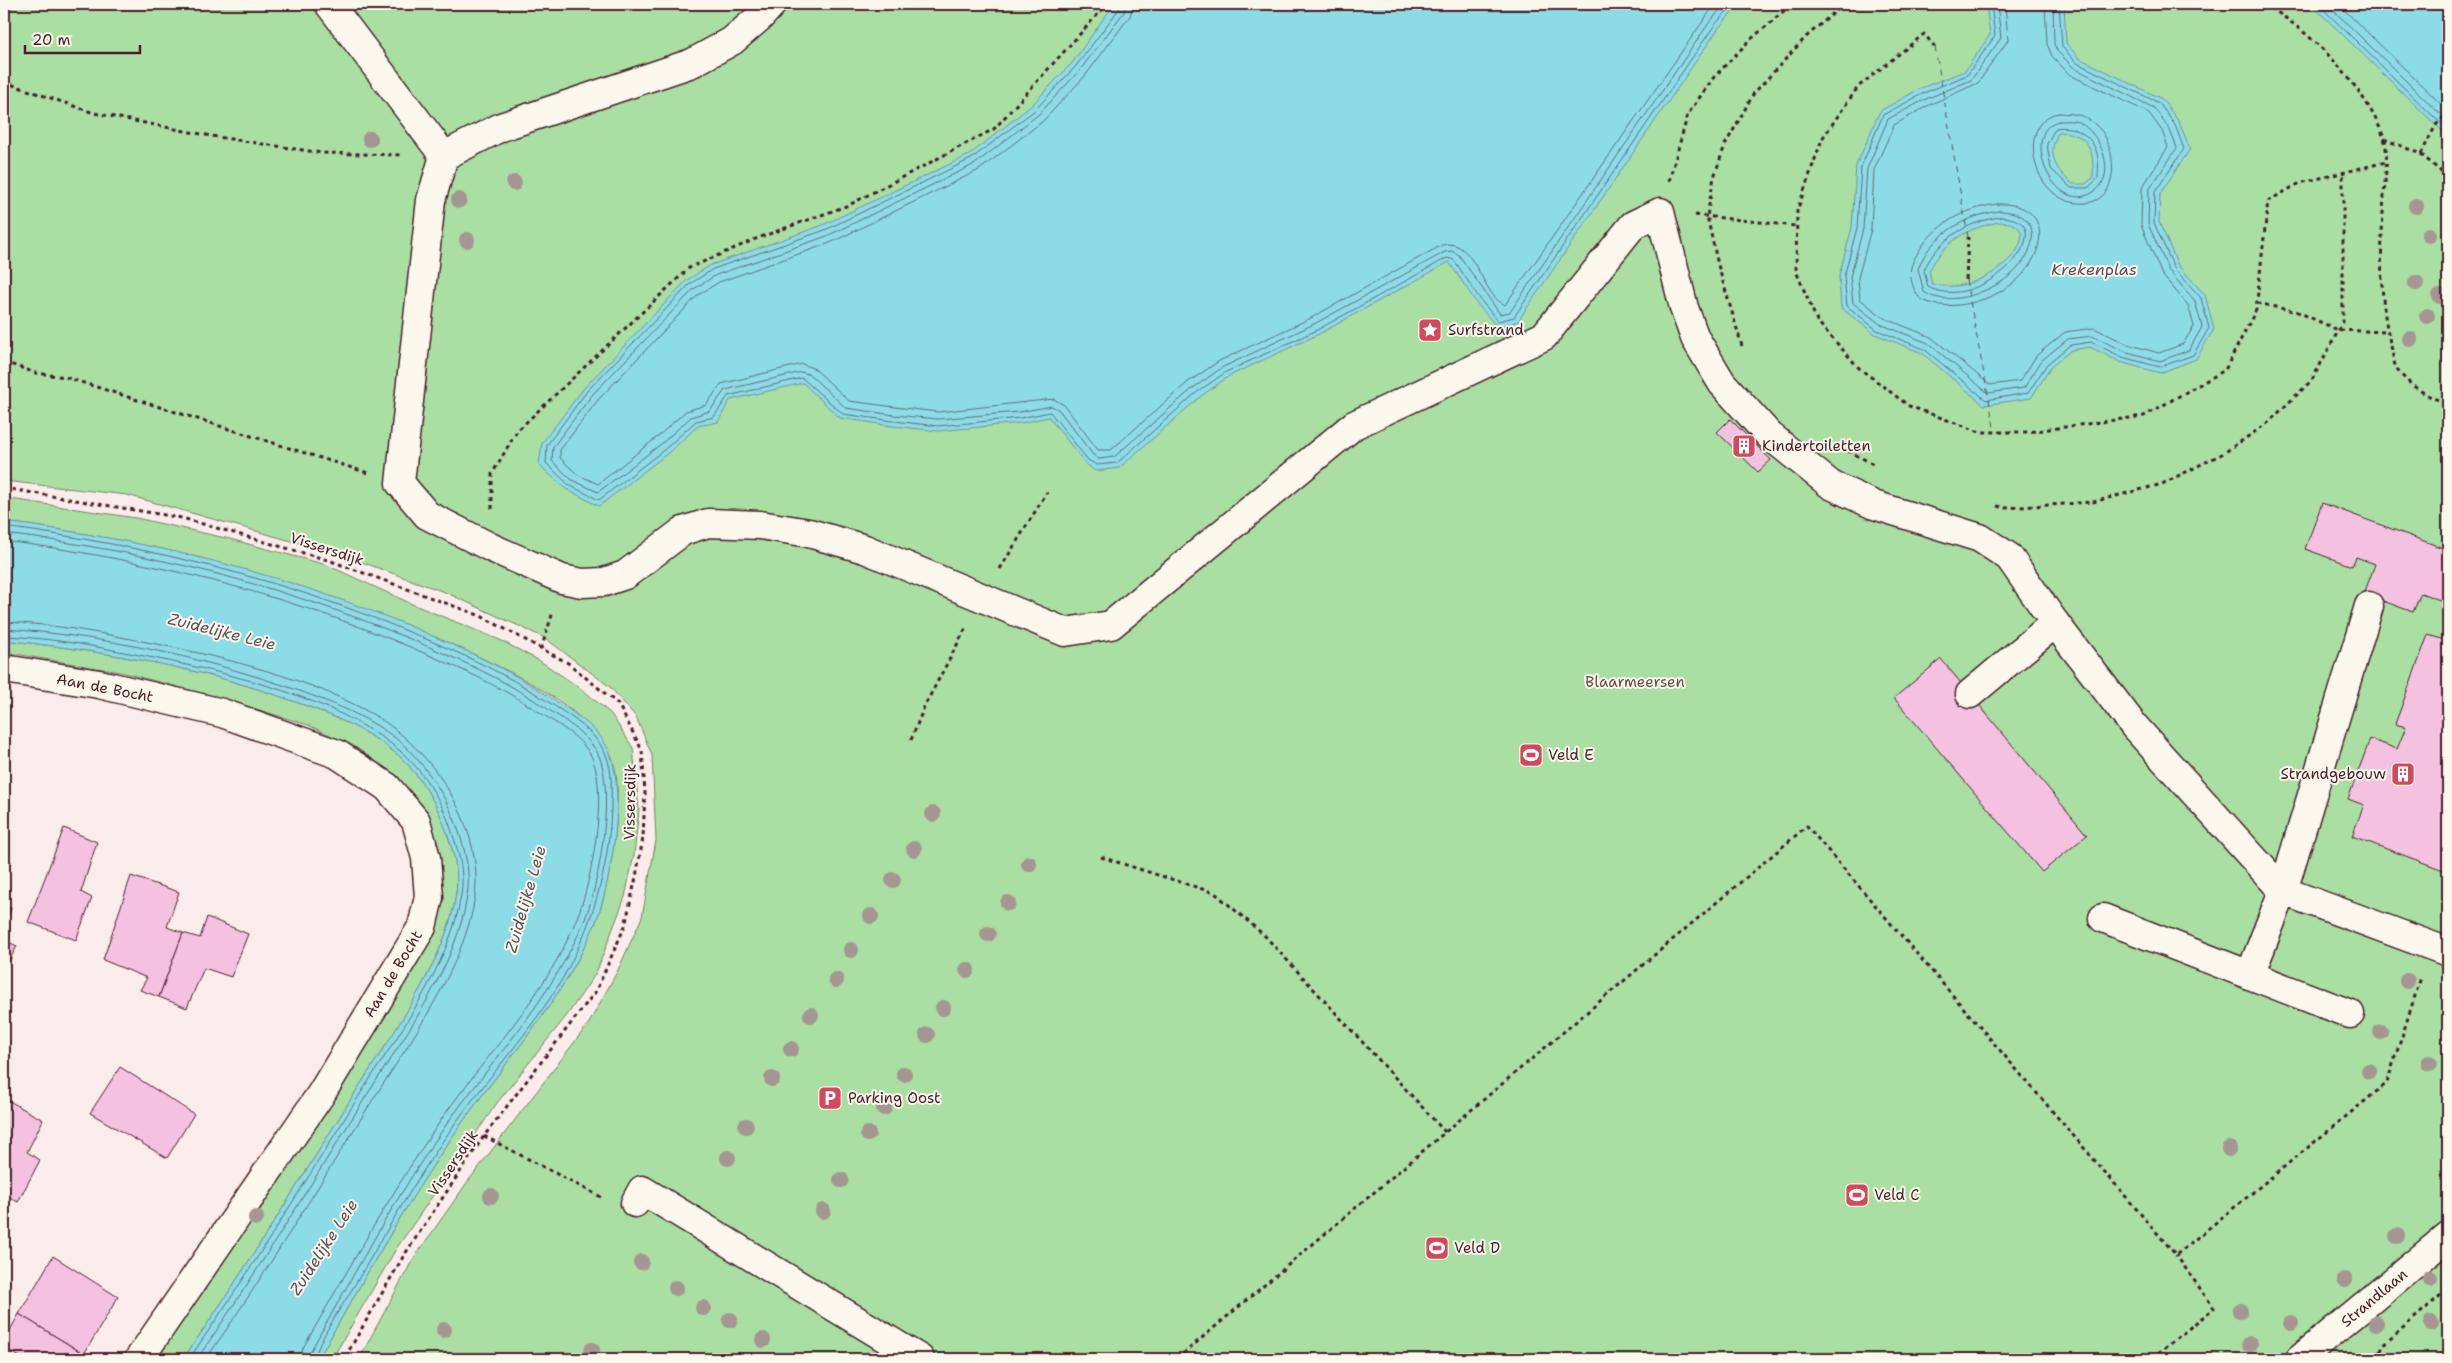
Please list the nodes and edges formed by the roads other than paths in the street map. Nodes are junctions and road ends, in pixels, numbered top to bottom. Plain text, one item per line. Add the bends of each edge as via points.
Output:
1 (329, 4) edge
2 (772, 4) edge
3 (444, 156) junction
4 (2369, 606) dead end
5 (2055, 623) junction
6 (4, 670) edge
7 (1970, 694) dead end
8 (2283, 891) junction
9 (2103, 918) dead end
10 (2440, 949) edge
11 (2250, 975) junction
12 (2350, 1014) dead end
13 (635, 1203) road end
14 (2448, 1236) edge
15 (2309, 1357) edge
16 (138, 1359) edge
17 (920, 1359) edge

1 - 3 street
2 - 3 street via 732,41 692,63 501,127
3 - 5 street via 431,200 400,483 427,515 562,579 582,583 604,582 625,575 683,531 708,523 760,525 810,533 865,549 1065,632 1111,625 1354,426 1544,336 1633,225 1673,213 1684,308 1695,338 1722,383 1769,435 1831,486 1874,505 1980,538 2009,557
4 - 8 street
5 - 7 street
5 - 8 street via 2134,726
6 - 16 street, Aan de Bocht via 99,684 222,713 337,754 387,787 416,821 426,858 429,897 422,927 321,1094
8 - 10 street
8 - 11 street
9 - 11 street
11 - 12 street
13 - 17 street via 642,1190
14 - 15 street, Strandlaan

